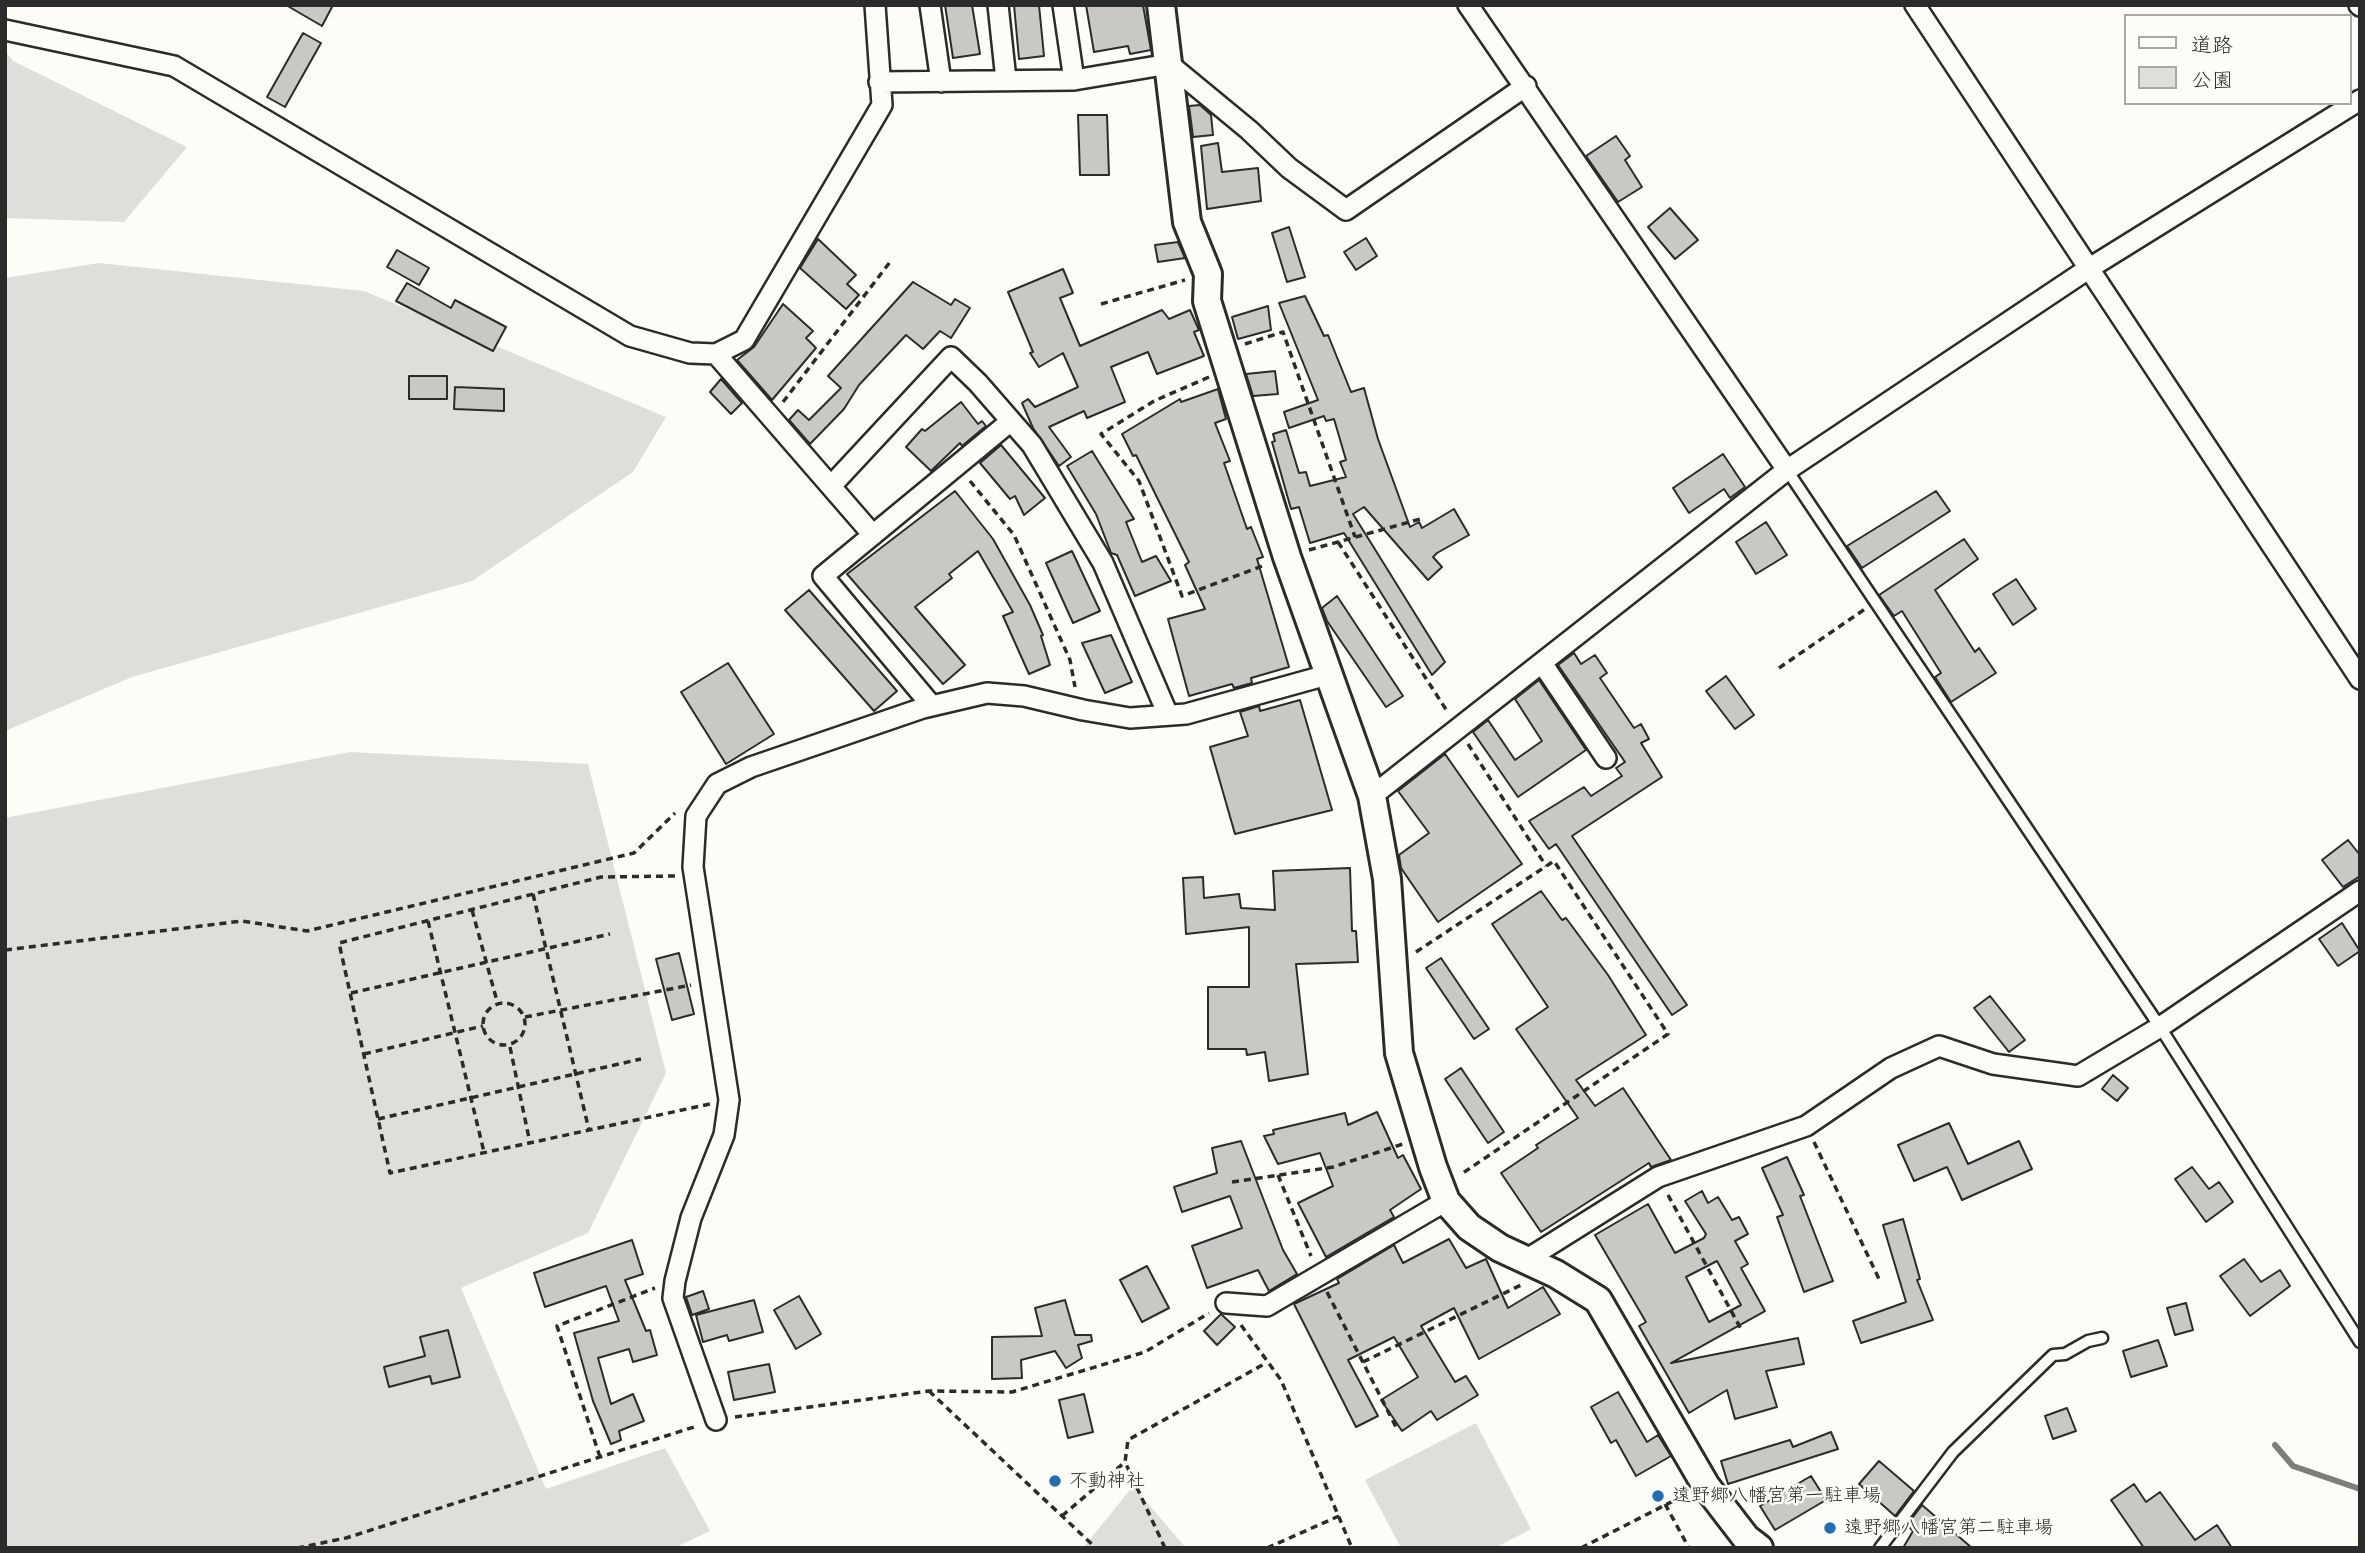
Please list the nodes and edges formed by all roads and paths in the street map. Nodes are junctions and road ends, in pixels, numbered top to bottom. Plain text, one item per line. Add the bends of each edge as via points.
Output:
1 (875, 5) edge
2 (930, 5) edge
3 (998, 5) edge
4 (1063, 5) edge
5 (1161, 5) edge
6 (1468, 5) edge
7 (1915, 5) edge
8 (5, 30) edge
9 (1169, 64) junction
10 (1006, 80) junction
11 (1074, 80) junction
12 (879, 82) junction
13 (941, 82) junction
14 (1526, 86) junction
15 (2360, 100) edge
16 (890, 262) dead end
17 (2088, 269) junction
18 (1208, 274) junction
19 (1101, 304) dead end
20 (716, 354) junction
21 (1224, 360) junction
22 (771, 417) junction
23 (1011, 421) junction
24 (956, 466) junction
25 (1787, 470) junction
26 (831, 486) junction
27 (1423, 518) dead end
28 (873, 535) junction
29 (1355, 537) junction
30 (1339, 542) junction
31 (1287, 557) junction
32 (1875, 602) junction
33 (1542, 663) junction
34 (1779, 668) dead end
35 (1327, 675) junction
36 (2360, 679) edge
37 (932, 706) junction
38 (1079, 709) junction
39 (1168, 715) junction
40 (1458, 728) junction
41 (1606, 758) dead end
42 (1372, 796) junction
43 (685, 807) dead end
44 (1546, 866) junction
45 (694, 876) junction
46 (2360, 891) edge
47 (533, 894) junction
48 (472, 910) junction
49 (428, 921) junction
50 (610, 934) dead end
51 (5, 950) edge
52 (1393, 967) junction
53 (712, 982) junction
54 (351, 993) junction
55 (497, 1001) dead end
56 (525, 1017) junction
57 (483, 1026) junction
58 (2160, 1027) junction
59 (510, 1047) dead end
60 (364, 1054) junction
61 (641, 1059) dead end
62 (729, 1100) junction
63 (378, 1119) junction
64 (1806, 1125) junction
65 (589, 1130) junction
66 (1422, 1137) junction
67 (530, 1143) junction
68 (484, 1152) junction
69 (1278, 1175) junction
70 (1658, 1178) junction
71 (1231, 1182) dead end
72 (1444, 1194) junction
73 (1524, 1261) junction
74 (1549, 1271) junction
75 (1319, 1277) junction
76 (1879, 1279) dead end
77 (674, 1281) junction
78 (1226, 1303) junction
79 (1741, 1329) dead end
80 (2102, 1339) dead end
81 (2360, 1342) edge
82 (1266, 1363) junction
83 (1363, 1363) junction
84 (929, 1391) junction
85 (716, 1420) junction
86 (1396, 1427) dead end
87 (600, 1457) junction
88 (1125, 1462) junction
89 (1706, 1486) junction
90 (1665, 1504) junction
91 (1062, 1516) junction
92 (1339, 1516) junction
93 (297, 1548) edge
94 (1096, 1548) edge
95 (1165, 1548) edge
96 (1267, 1548) edge
97 (1352, 1548) edge
98 (1581, 1548) edge
99 (1689, 1548) edge
100 (1759, 1548) edge
101 (1880, 1548) edge

1 - 12 street
2 - 13 street
3 - 10 street
4 - 11 street
5 - 9 street
6 - 14 street
7 - 17 street
8 - 20 street via 174,66 631,336 690,353
9 - 11 street
9 - 14 street via 1289,169 1346,210
9 - 18 street via 1187,222
10 - 11 street
10 - 13 street
12 - 13 street
12 - 20 street via 882,105 744,340
14 - 25 street
15 - 17 street
16 - 22 path
17 - 25 street
17 - 36 street
18 - 19 path
18 - 21 street via 1207,301
20 - 22 street
21 - 29 path via 1283,332
21 - 31 street
21 - 31 path via 1101,433 1139,481 1182,596
22 - 26 street
23 - 24 street
23 - 26 street via 951,358
23 - 39 street via 1032,445 1103,563
24 - 28 street
24 - 38 path via 1014,535 1070,660
25 - 32 lane
25 - 33 street
26 - 28 street
27 - 29 path
28 - 37 street via 823,576
29 - 30 path
30 - 31 path
30 - 40 path
31 - 35 street
32 - 34 path
32 - 58 lane
33 - 40 street
33 - 41 street
35 - 39 street
35 - 42 street
37 - 38 street via 988,693
37 - 45 street via 751,767 717,784 696,816
38 - 39 street via 1130,718
40 - 42 street
40 - 44 path
42 - 52 street via 1387,879
43 - 51 path via 634,853 307,931 242,921
44 - 52 path
44 - 72 path via 1554,861 1668,1034
45 - 47 path via 601,877
45 - 53 street
46 - 58 street
47 - 48 path
47 - 65 path
48 - 49 path
48 - 55 path
49 - 54 path via 340,943
49 - 68 path
50 - 54 path
52 - 66 street via 1399,1053
53 - 56 path
53 - 62 street
54 - 60 path
56 - 57 path via 516,1006 496,1004 486,1013
56 - 57 path via 525,1031 509,1045 488,1039
57 - 60 path
58 - 64 street via 2078,1076 1993,1064 1939,1046 1891,1068
58 - 81 lane
59 - 67 path
60 - 63 path
61 - 63 path
62 - 65 path
62 - 77 street via 724,1135 691,1218
63 - 68 path via 390,1173
64 - 70 street
64 - 76 path
65 - 67 path
66 - 69 path via 1333,1167
66 - 72 street
67 - 68 path
69 - 71 path
69 - 75 path
70 - 73 street
70 - 79 path
72 - 73 street via 1469,1227
72 - 75 street
73 - 74 street
74 - 83 path
74 - 89 street via 1598,1300
75 - 78 street via 1267,1306
75 - 83 path
77 - 85 street via 673,1298
77 - 87 path via 557,1326
78 - 82 path
78 - 84 path via 1145,1352 1012,1392
80 - 101 lane via 2053,1355 1953,1452
82 - 88 path via 1128,1440
82 - 92 path via 1281,1380
83 - 86 path
84 - 85 path
84 - 91 path
85 - 87 path
87 - 93 path via 346,1538
88 - 91 path
88 - 95 path
89 - 90 path
89 - 100 street
90 - 98 path
90 - 99 path
91 - 94 path
92 - 96 path
92 - 97 path

